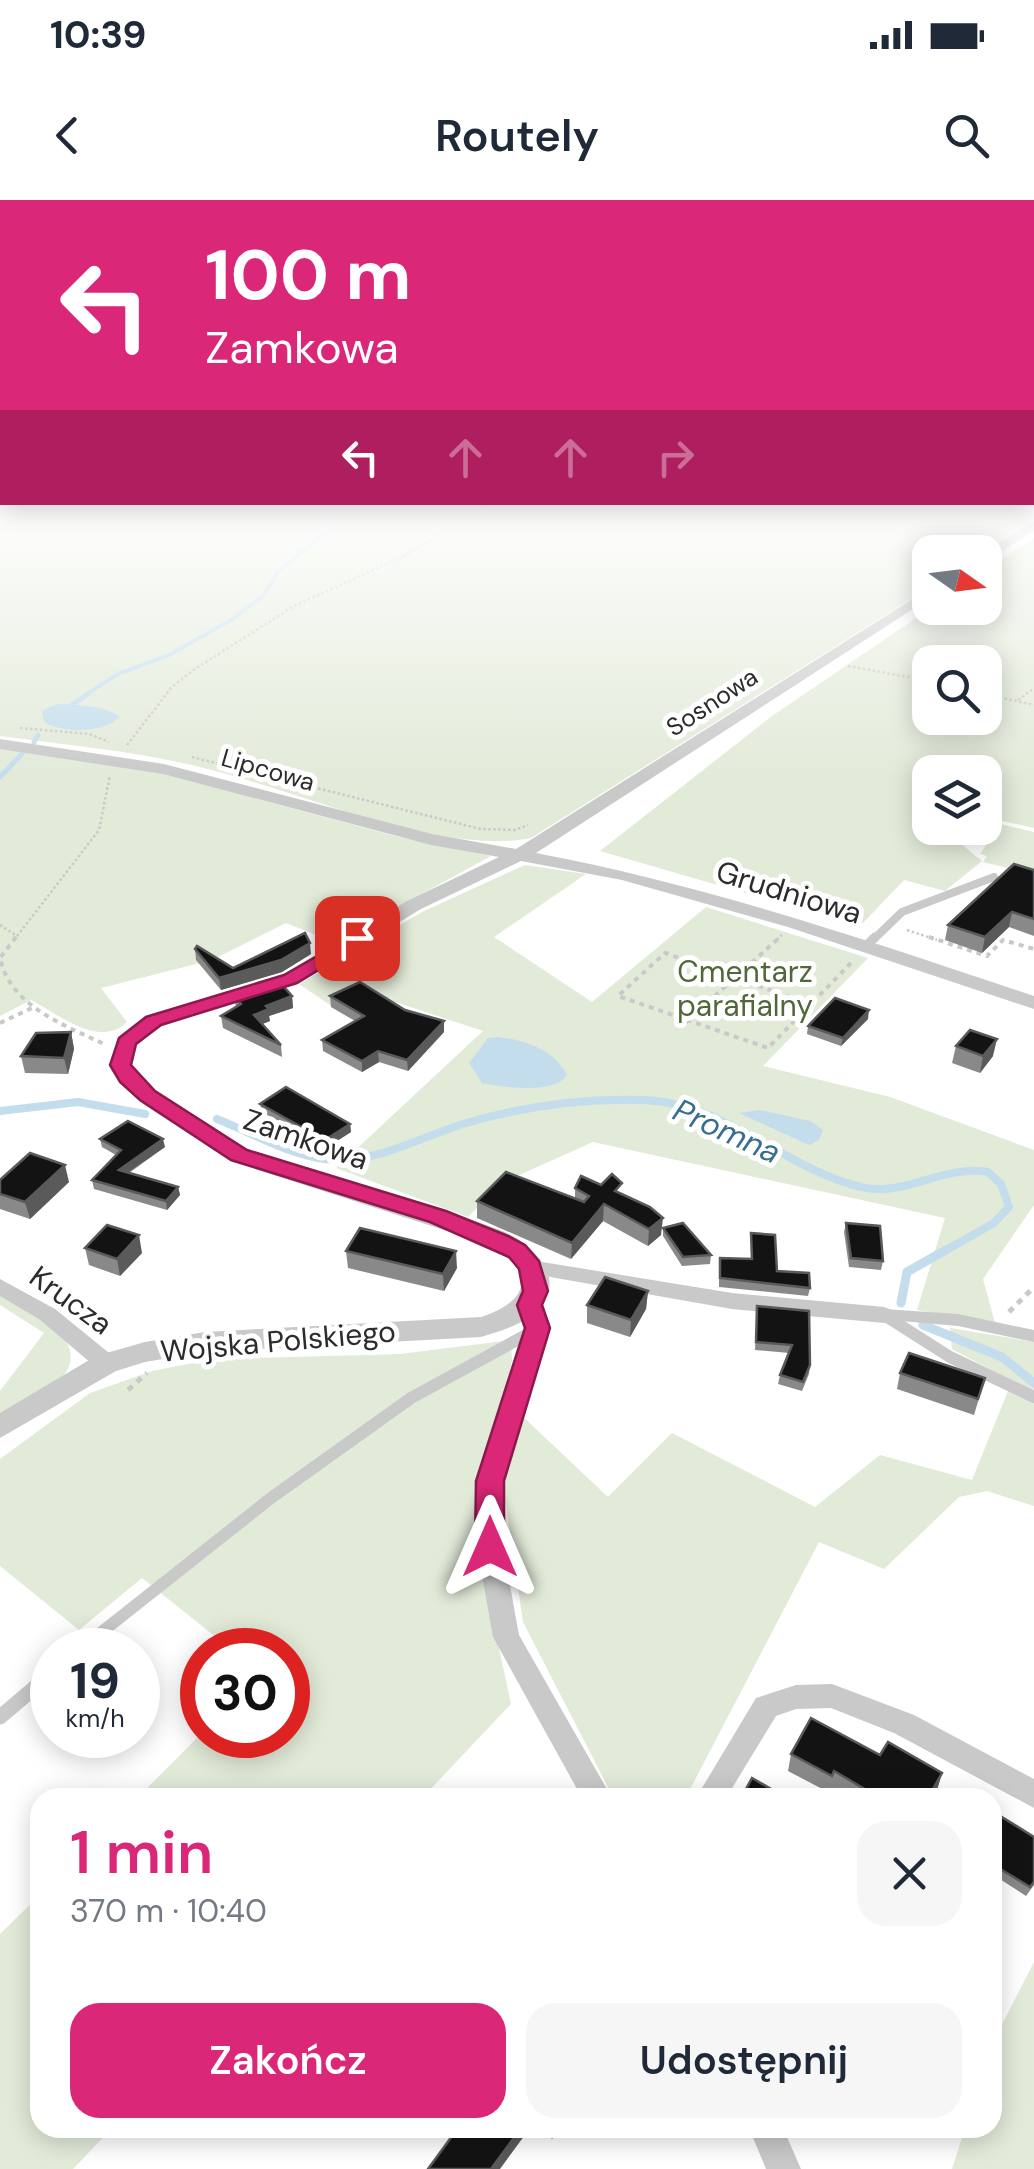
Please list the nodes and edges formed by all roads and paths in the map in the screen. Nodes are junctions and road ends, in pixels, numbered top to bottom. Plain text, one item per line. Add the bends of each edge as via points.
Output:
1 (314, 597) edge
2 (912, 604) edge
3 (824, 660) junction
4 (912, 677) edge
5 (1034, 688) edge
6 (1002, 698) edge
7 (1016, 701) junction
8 (1034, 706) edge
9 (17, 728) dead end
10 (0, 744) edge
11 (140, 750) dead end
12 (121, 754) junction
13 (184, 756) dead end
14 (542, 817) dead end
15 (522, 854) junction
16 (994, 877) edge
17 (888, 924) junction
18 (0, 925) edge
19 (786, 932) dead end
20 (17, 936) junction
21 (1034, 950) edge
22 (859, 954) junction
23 (737, 978) junction
24 (1034, 1003) edge
25 (810, 1004) junction
26 (32, 1008) junction
27 (686, 1022) junction
28 (0, 1023) edge
29 (122, 1052) junction
30 (530, 1266) junction
31 (0, 1286) edge
32 (1034, 1287) edge
33 (1017, 1304) dead end
34 (884, 1315) junction
35 (533, 1317) junction
36 (1034, 1336) edge
37 (106, 1363) junction
38 (139, 1368) dead end
39 (128, 1390) dead end
40 (1034, 1397) edge
41 (0, 1428) edge
42 (107, 1628) edge
43 (30, 1692) edge
44 (0, 1718) edge
45 (592, 1788) edge
46 (716, 1788) edge
47 (1034, 1794) edge
48 (770, 2138) edge
49 (784, 2169) edge

1 - 12 path via 172,687
2 - 3 street, Sosnowa
3 - 4 path
3 - 15 street, Sosnowa
5 - 7 path
6 - 7 path
7 - 8 path
9 - 12 path via 89,734
10 - 12 street, Lipcowa
11 - 12 path
12 - 15 street, Lipcowa via 415,835
12 - 20 path via 99,830
13 - 14 path via 481,829 514,830
15 - 22 street, Grudniowa via 624,875
15 - 29 street via 414,905 290,979 154,1021
16 - 17 lane via 920,903
17 - 21 path via 987,956 1004,940
17 - 22 lane
18 - 20 path
19 - 23 path
20 - 26 path via 0,958 0,969
22 - 24 street, Grudniowa
22 - 25 path
23 - 25 path
23 - 27 path
23 - 27 path via 666,953 618,996
25 - 27 path via 768,1048
26 - 28 path
26 - 29 path
29 - 30 street, Zamkowa via 127,1077 148,1096 239,1155 438,1216 508,1246
30 - 34 street, Zamkowa via 732,1300
30 - 35 street
31 - 37 street, Krucza
32 - 33 path
34 - 36 street, Zamkowa via 958,1320
34 - 40 lane, Zamkowa via 950,1357
35 - 37 street, Wojska Polskiego via 481,1327 206,1342
35 - 42 lane via 271,1498
35 - 45 street via 490,1481 490,1547 506,1636
37 - 41 street, Wojska Polskiego
38 - 39 path via 152,1365
43 - 44 lane
46 - 47 street via 766,1706 832,1696 904,1724
48 - 49 street

